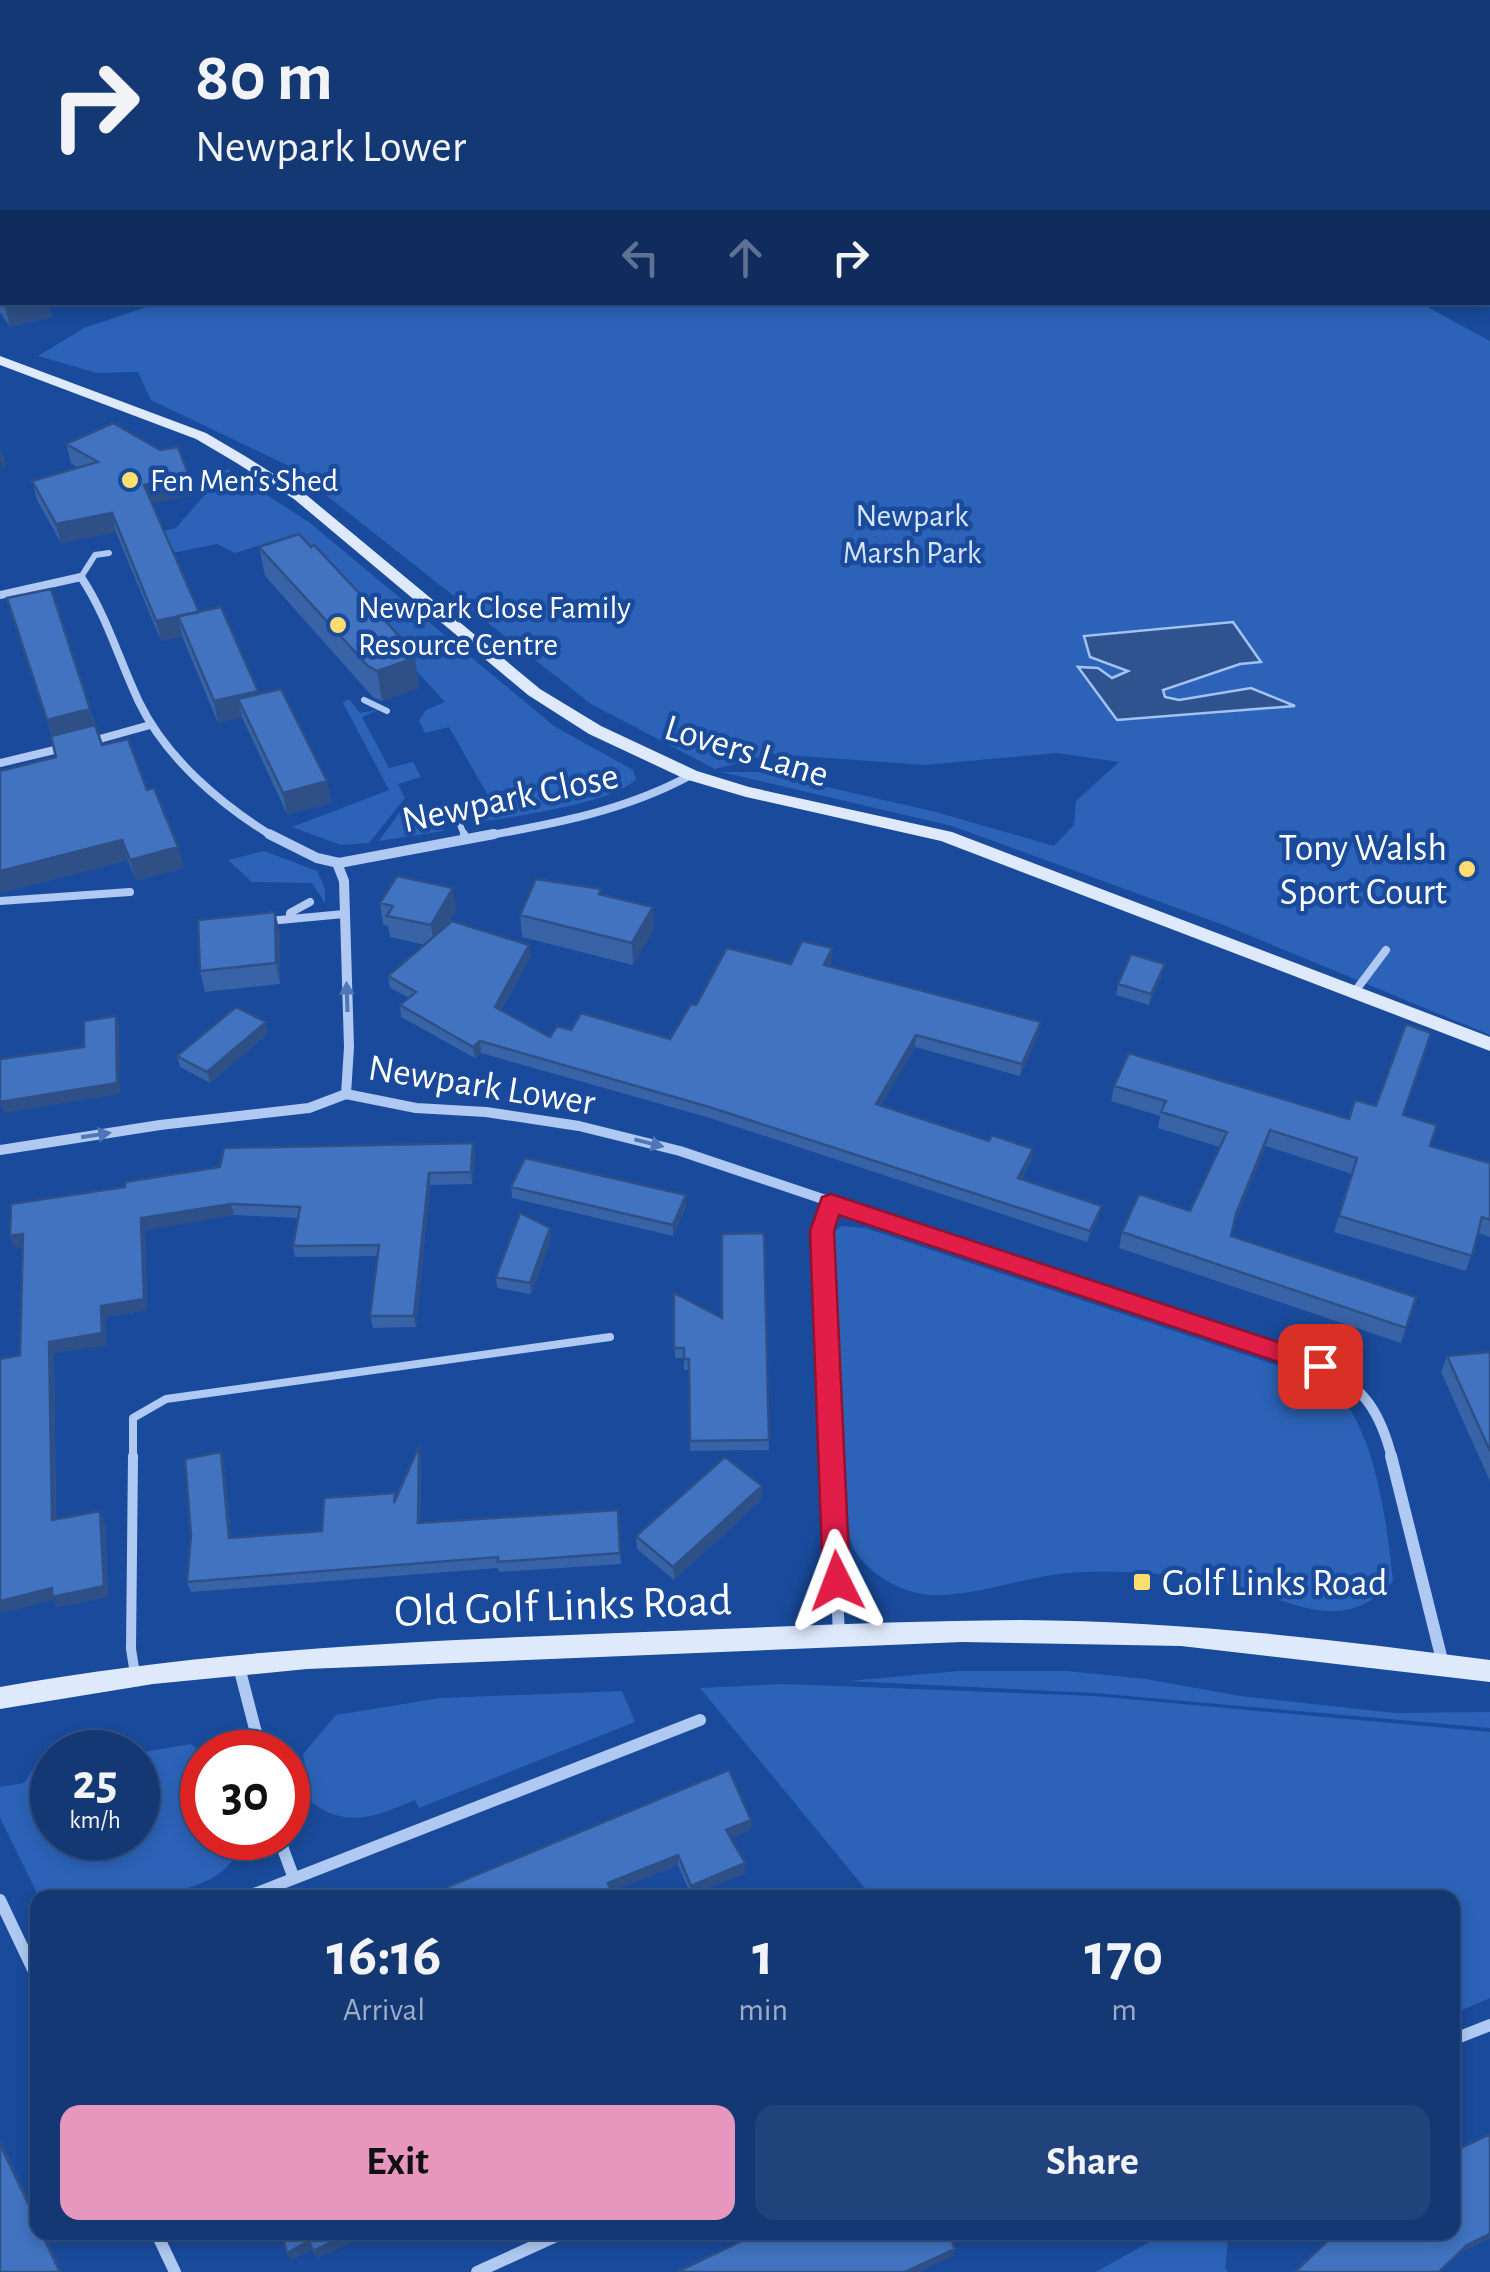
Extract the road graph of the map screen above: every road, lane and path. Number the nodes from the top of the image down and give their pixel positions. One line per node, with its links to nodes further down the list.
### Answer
1 (0, 360): 9 (street, Lovers Lane)
2 (109, 552): 3 (lane)
3 (81, 576): 4 (street); 7 (street)
4 (0, 595)
5 (364, 700): 6 (lane)
6 (387, 711)
7 (150, 725): 8 (street); 12 (street)
8 (0, 763)
9 (691, 774): 11 (street, Newpark Close); 20 (street, Lovers Lane)
10 (454, 810): 11 (lane)
11 (466, 838): 12 (street, Newpark Close)
12 (337, 863): 16 (street)
13 (130, 892): 14 (lane)
14 (0, 901)
15 (310, 902): 17 (lane)
16 (344, 914): 17 (lane); 22 (street, one-way to 16)
17 (290, 919): 18 (lane)
18 (251, 923)
19 (1386, 950): 20 (lane)
20 (1356, 990): 21 (street, Lovers Lane)
21 (1490, 1044)
22 (346, 1094): 23 (street, Newpark Lower, one-way to 22); 24 (street, Newpark Lower, one-way to 24)
23 (0, 1150)
24 (831, 1203): 26 (street); 28 (street, Newpark Lower)
25 (610, 1336): 30 (lane)
26 (839, 1636): 27 (street, Old Golf Links Road); 28 (street, Old Golf Links Road)
27 (238, 1662): 30 (street, Old Golf Links Road); 33 (street)
28 (1443, 1665): 29 (street, Old Golf Links Road)
29 (1490, 1671)
30 (135, 1674): 31 (street, Old Golf Links Road)
31 (0, 1698)
32 (700, 1720): 35 (street)
33 (255, 1730)
34 (288, 1860): 35 (street)
35 (293, 1876): 36 (street)
36 (262, 1890)
37 (0, 1900): 38 (street)
38 (30, 1963)
39 (1490, 2025): 40 (street)
40 (1460, 2037)
41 (160, 2240): 43 (street)
42 (547, 2240): 44 (street)
43 (174, 2272)
44 (477, 2272)

